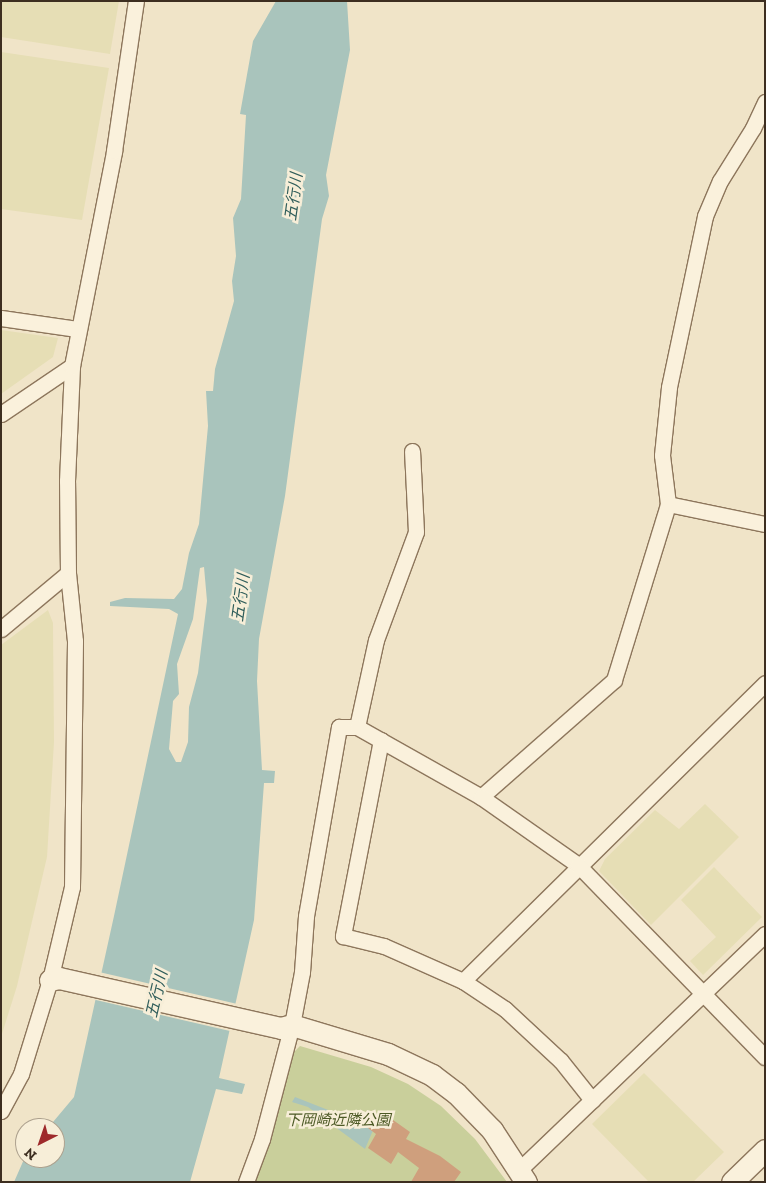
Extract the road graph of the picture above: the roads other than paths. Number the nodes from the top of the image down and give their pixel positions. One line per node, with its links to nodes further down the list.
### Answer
1 (136, 1): 4 (street)
2 (765, 102): 8 (street)
3 (1, 318): 4 (street)
4 (77, 329): 5 (street)
5 (72, 366): 6 (street); 10 (street)
6 (1, 414)
7 (412, 452): 13 (street)
8 (668, 504): 9 (street); 15 (street)
9 (765, 524)
10 (68, 573): 11 (street); 18 (street)
11 (1, 629)
12 (765, 683): 16 (street)
13 (357, 727): 14 (street); 21 (street)
14 (381, 740): 15 (street); 19 (street)
15 (481, 797): 16 (street)
16 (578, 865): 19 (street); 20 (street)
17 (765, 934): 20 (street)
18 (55, 979): 21 (street); 24 (street)
19 (462, 981): 23 (street)
20 (703, 994): 22 (street); 23 (street)
21 (286, 1026): 26 (street); 27 (street)
22 (765, 1057)
23 (592, 1100): 26 (street)
24 (2, 1108)
25 (765, 1150): 28 (street)
26 (522, 1176)
27 (246, 1182)
28 (732, 1182)

